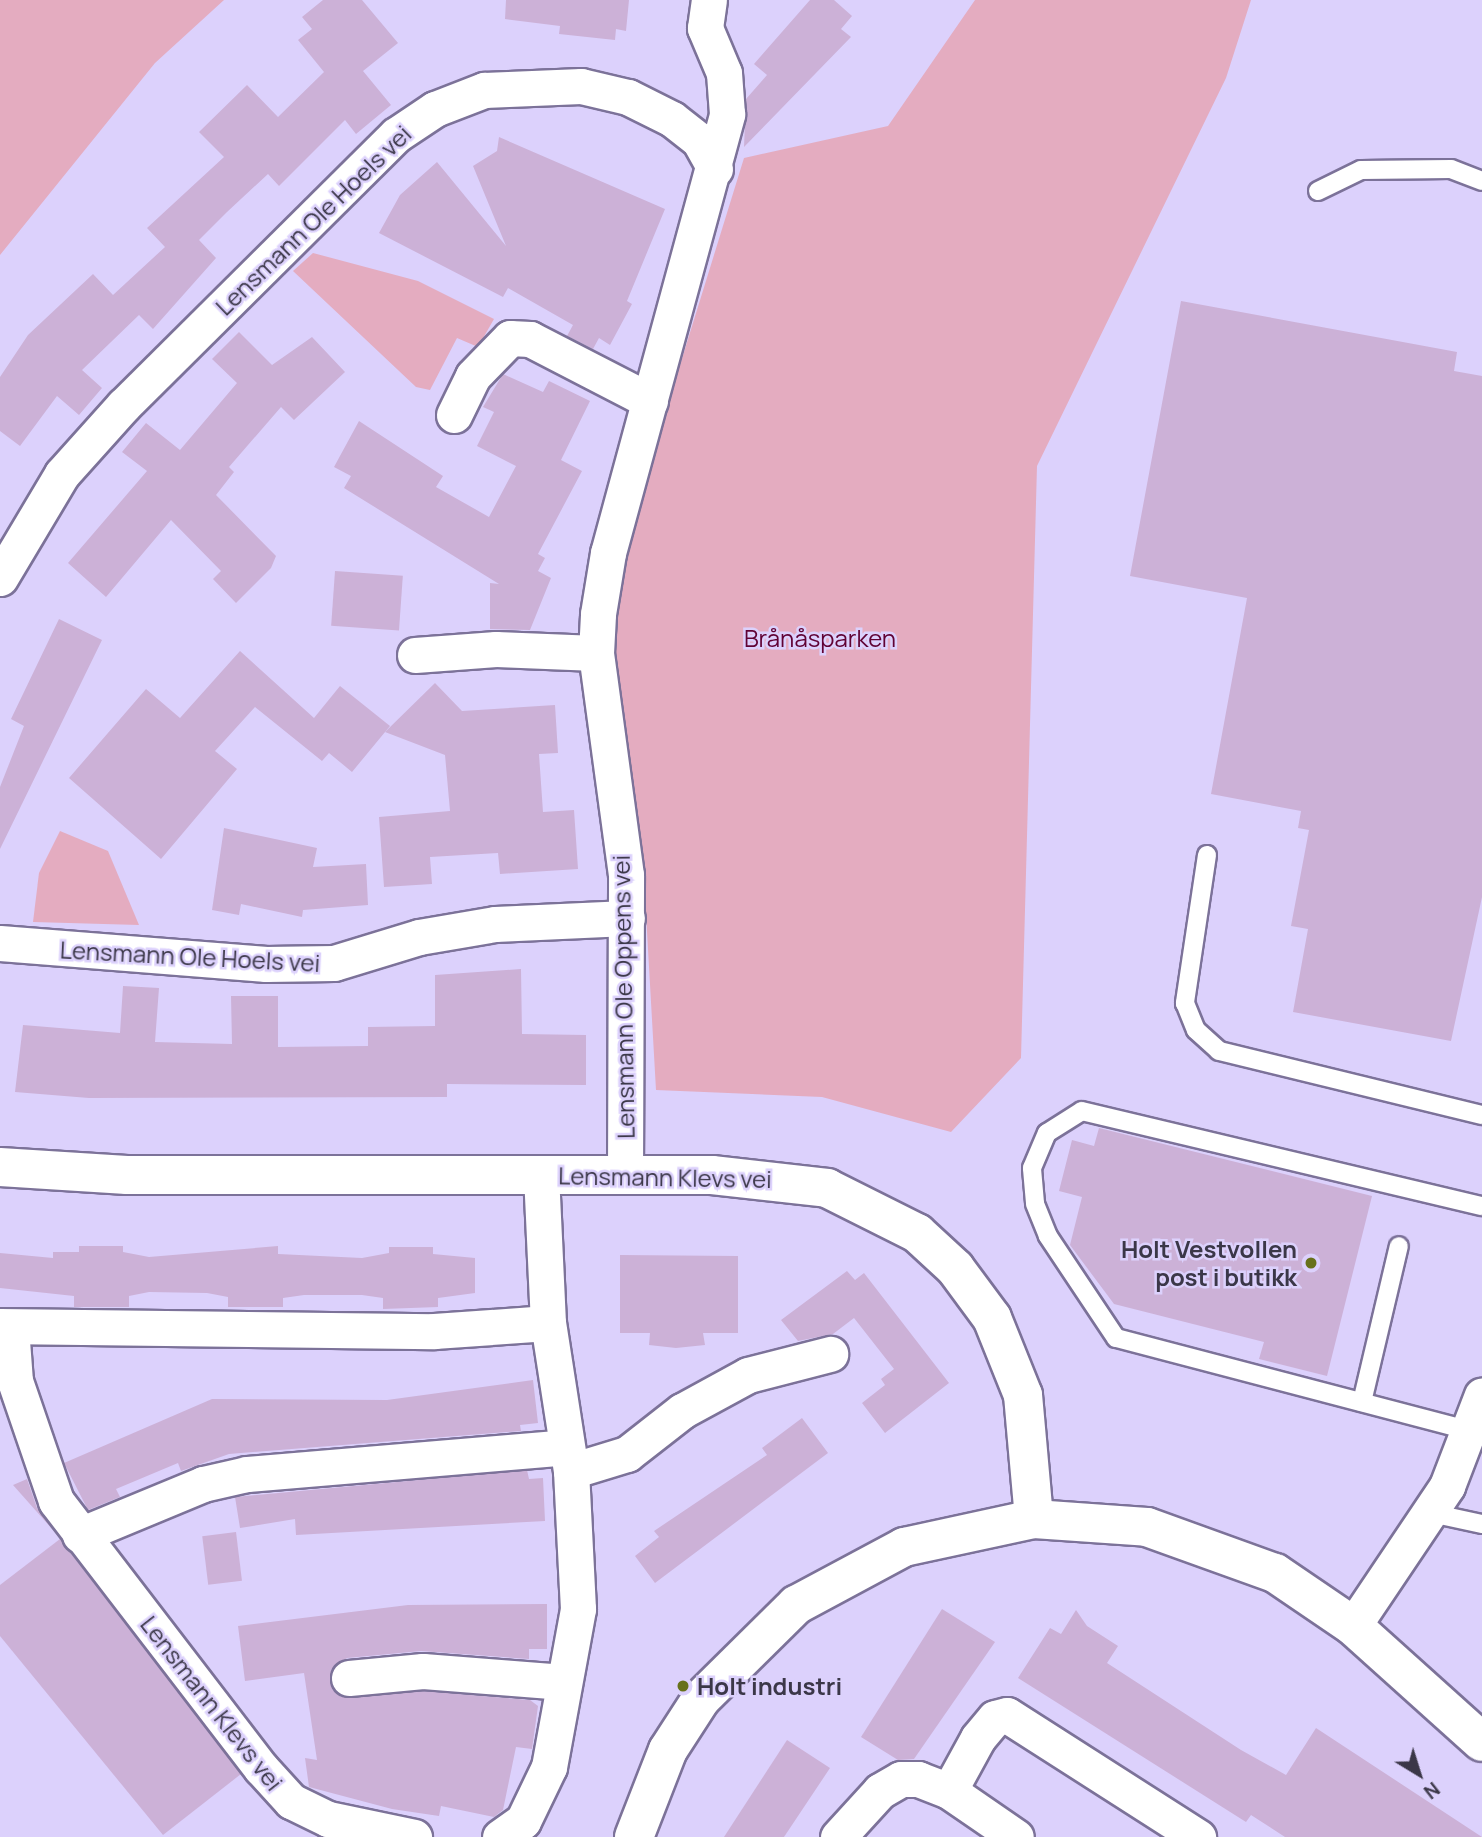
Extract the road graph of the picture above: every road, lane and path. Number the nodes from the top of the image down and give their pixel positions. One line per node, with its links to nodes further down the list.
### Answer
1 (709, 0): 2 (street, Lensmann Ole Oppens vei)
2 (715, 169): 5 (street, Lensmann Ole Oppens vei); 7 (street, Lensmann Ole Hoels vei)
3 (1482, 181): 4 (lane)
4 (1318, 191)
5 (650, 401): 6 (street); 8 (street, Lensmann Ole Oppens vei)
6 (454, 415)
7 (0, 578)
8 (596, 653): 9 (street); 11 (street, Lensmann Ole Oppens vei)
9 (415, 655)
10 (1207, 855): 13 (lane)
11 (627, 918): 12 (street, Lensmann Ole Hoels vei); 16 (street, Lensmann Ole Oppens vei)
12 (0, 943)
13 (1482, 1115)
14 (0, 1167): 15 (street, Lensmann Klevs vei)
15 (541, 1175): 16 (street, Lensmann Klevs vei); 19 (street, Lensmann Klevs vei)
16 (625, 1175): 27 (street, Lensmann Klevs vei)
17 (1482, 1206): 23 (lane)
18 (1399, 1247): 23 (lane)
19 (548, 1323): 20 (street, Lensmann Klevs vei); 25 (street, Lensmann Klevs vei)
20 (5, 1326): 29 (street, Lensmann Klevs vei)
21 (830, 1354): 25 (street)
22 (1482, 1395): 24 (street)
23 (1362, 1402): 24 (lane)
24 (1471, 1431): 26 (street)
25 (568, 1459): 29 (street); 32 (street, Lensmann Klevs vei)
26 (1431, 1513): 28 (lane); 30 (street)
27 (1034, 1518): 30 (street); 38 (street)
28 (1482, 1524)
29 (80, 1535): 35 (street, Lensmann Klevs vei)
30 (1353, 1626): 33 (street)
31 (349, 1678): 32 (street)
32 (564, 1682): 37 (street, Lensmann Klevs vei)
33 (1482, 1742)
34 (949, 1791): 39 (street); 40 (street); 41 (street)
35 (349, 1832): 36 (street, Lensmann Klevs vei)
36 (414, 1837)
37 (500, 1837)
38 (634, 1837)
39 (838, 1837)
40 (1016, 1837)
41 (1198, 1837)

